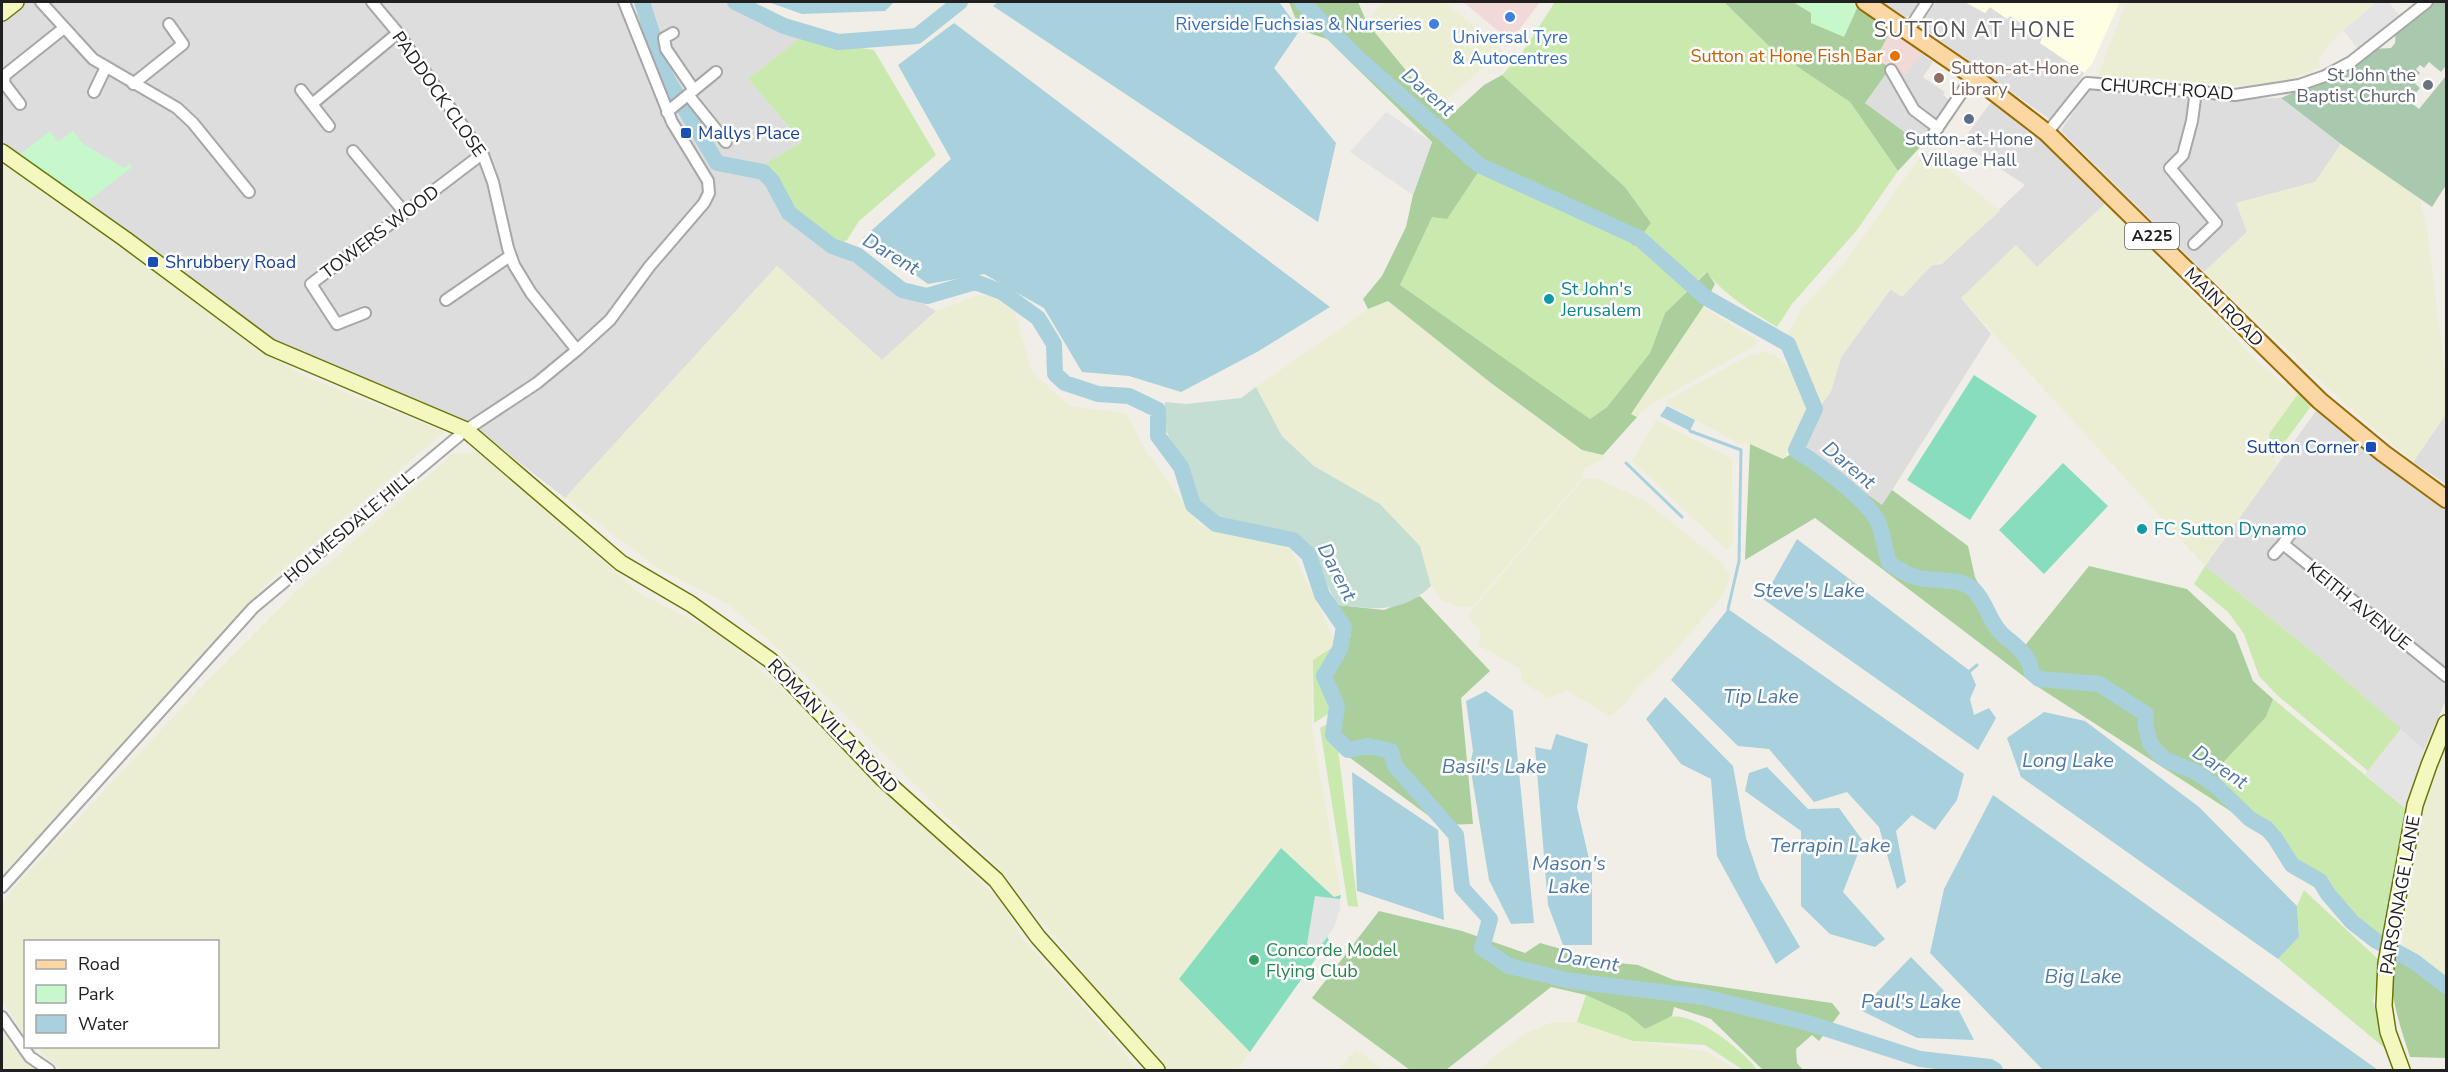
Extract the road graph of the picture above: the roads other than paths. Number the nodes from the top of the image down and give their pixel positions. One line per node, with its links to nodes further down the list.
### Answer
1 (16, 2): 8 (street)
2 (41, 2): 10 (street)
3 (372, 2): 12 (street, PADDOCK CLOSE)
4 (624, 2): 25 (street)
5 (1864, 2): 11 (main road, MAIN ROAD / A225)
6 (1927, 2): 11 (street)
7 (2427, 2): 20 (street, CHURCH ROAD)
8 (2, 13)
9 (169, 24): 18 (street)
10 (64, 28): 14 (street); 23 (street)
11 (1908, 31): 17 (main road, MAIN ROAD / A225)
12 (398, 33): 24 (street); 33 (street, PADDOCK CLOSE)
13 (673, 33): 22 (street)
14 (106, 67): 18 (street); 21 (street)
15 (1891, 70): 27 (street)
16 (716, 72): 22 (street)
17 (1973, 76): 27 (street); 28 (main road, MAIN ROAD / A225)
18 (133, 84): 34 (street)
19 (301, 90): 24 (street)
20 (2196, 91): 28 (street, CHURCH ROAD); 36 (street)
21 (94, 92)
22 (689, 95): 25 (street); 30 (street)
23 (20, 104)
24 (312, 104): 26 (street)
25 (670, 110): 40 (street, HOLMESDALE HILL)
26 (329, 126)
27 (1938, 128): 29 (street)
28 (2047, 133): 42 (main road, MAIN ROAD / A225)
29 (1930, 139)
30 (726, 142)
31 (353, 151): 35 (street)
32 (2, 152): 41 (street)
33 (482, 154): 35 (street, TOWERS WOOD); 37 (street, PADDOCK CLOSE)
34 (249, 192)
35 (405, 213): 39 (street, TOWERS WOOD)
36 (2194, 244)
37 (510, 256): 38 (street); 40 (street, PADDOCK CLOSE)
38 (446, 300)
39 (365, 313)
40 (577, 350): 41 (street, HOLMESDALE HILL)
41 (466, 430): 48 (street, HOLMESDALE HILL); 51 (street, ROMAN VILLA ROAD)
42 (2446, 499)
43 (2291, 533): 44 (street)
44 (2283, 544): 45 (street); 46 (street, KEITH AVENUE)
45 (2274, 554)
46 (2446, 676)
47 (2446, 723): 52 (street, PARSONAGE LANE)
48 (2, 887)
49 (2, 1017): 50 (street)
50 (49, 1071)
51 (1157, 1071)
52 (2402, 1071)

